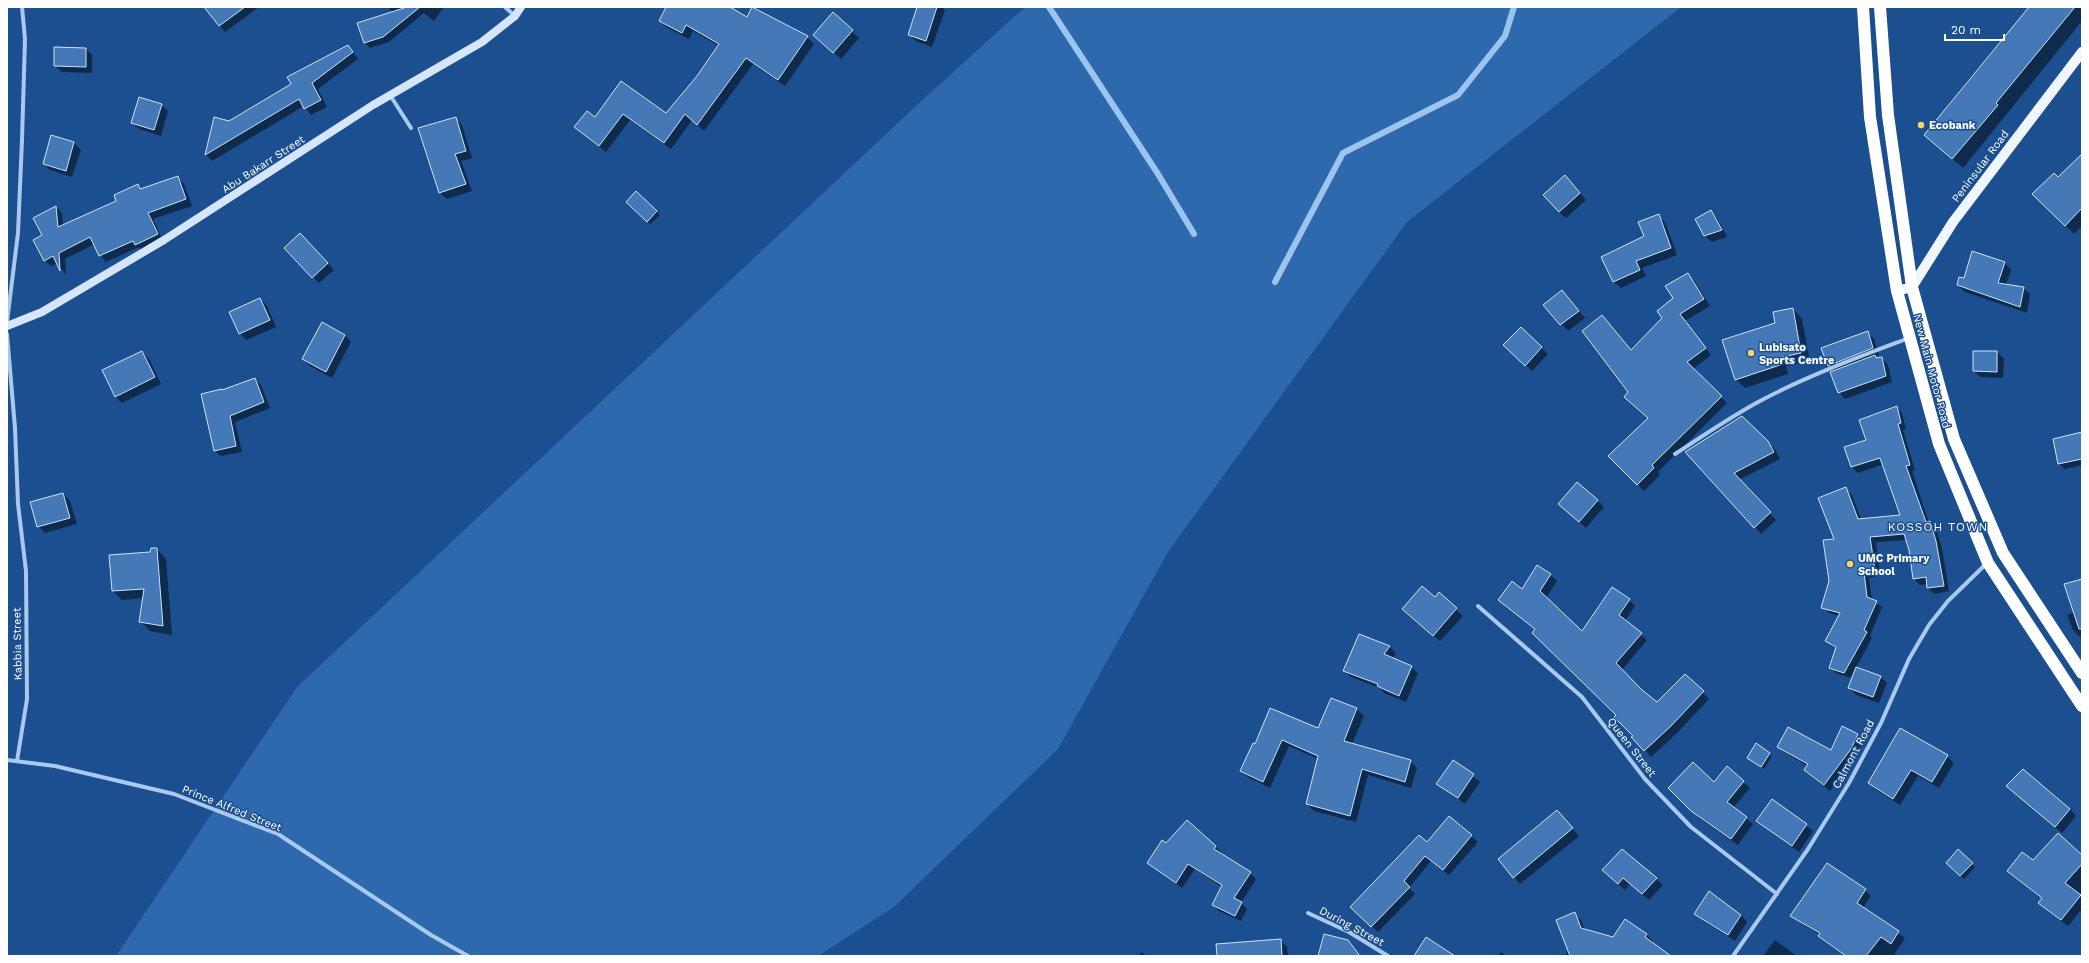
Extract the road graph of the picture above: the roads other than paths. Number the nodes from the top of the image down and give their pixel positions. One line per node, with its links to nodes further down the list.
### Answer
1 (22, 7): 12 (street)
2 (505, 7): 6 (street)
3 (521, 7): 6 (street, Abu Bakarr Street)
4 (1863, 7): 11 (highway, New Main Motor Road)
5 (1880, 7): 10 (highway, New Main Motor Road)
6 (515, 16): 8 (street, Abu Bakarr Street)
7 (2082, 52): 10 (main road, Peninsular Road)
8 (390, 95): 9 (street); 13 (street, Abu Bakarr Street)
9 (411, 128)
10 (1912, 286): 11 (main road); 19 (highway, New Main Motor Road)
11 (1897, 291): 15 (highway, New Main Motor Road)
12 (7, 322)
13 (7, 326)
14 (7, 334): 22 (street, Kabbia Street)
15 (1910, 338): 16 (street); 17 (highway, New Main Motor Road)
16 (1675, 454)
17 (1988, 563): 20 (highway, New Main Motor Road); 23 (street, Calmont Road)
18 (1478, 606): 23 (street, Queen Street)
19 (2082, 673)
20 (2082, 706)
21 (7, 760): 22 (street, Prince Alfred Street)
22 (17, 761): 25 (street, Prince Alfred Street)
23 (1777, 894): 27 (street, Calmont Road)
24 (1308, 913): 26 (street, During Street)
25 (468, 956)
26 (1388, 956)
27 (1733, 956)

